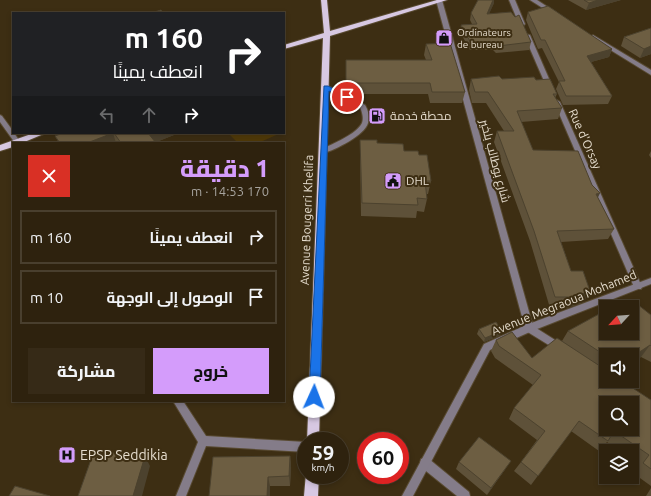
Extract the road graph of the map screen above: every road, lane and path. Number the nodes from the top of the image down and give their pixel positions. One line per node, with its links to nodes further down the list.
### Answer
1 (324, 0): 7 (main road, Avenue Bougerri Khelifa)
2 (441, 0): 7 (main road); 20 (street, شارع بوطالب بلخير)
3 (512, 0): 19 (street, Rue d'Orsay)
4 (533, 0): 5 (street)
5 (559, 16)
6 (585, 32): 9 (street)
7 (327, 33): 8 (main road); 10 (main road, Avenue Bougerri Khelifa)
8 (285, 47)
9 (651, 73)
10 (326, 87): 17 (main road, Avenue Bougerri Khelifa); 17 (street)
11 (0, 117): 13 (street)
12 (39, 134): 14 (main road)
13 (15, 142)
14 (19, 142)
15 (12, 144): 16 (main road)
16 (0, 148)
17 (324, 151): 23 (main road, Avenue Bougerri Khelifa)
18 (651, 281): 19 (street, Avenue Megraoua Mohamed)
19 (638, 287): 20 (street, Avenue Megraoua Mohamed)
20 (529, 328): 21 (street); 26 (street, Avenue Megraoua Mohamed)
21 (568, 353)
22 (179, 402): 24 (street)
23 (312, 432)
24 (203, 441): 25 (street); 28 (street)
25 (297, 446)
26 (425, 463): 30 (street, Avenue Megraoua Mohamed); 31 (street)
27 (312, 484): 29 (main road)
28 (181, 496)
29 (311, 496)
30 (407, 496)
31 (465, 496)

